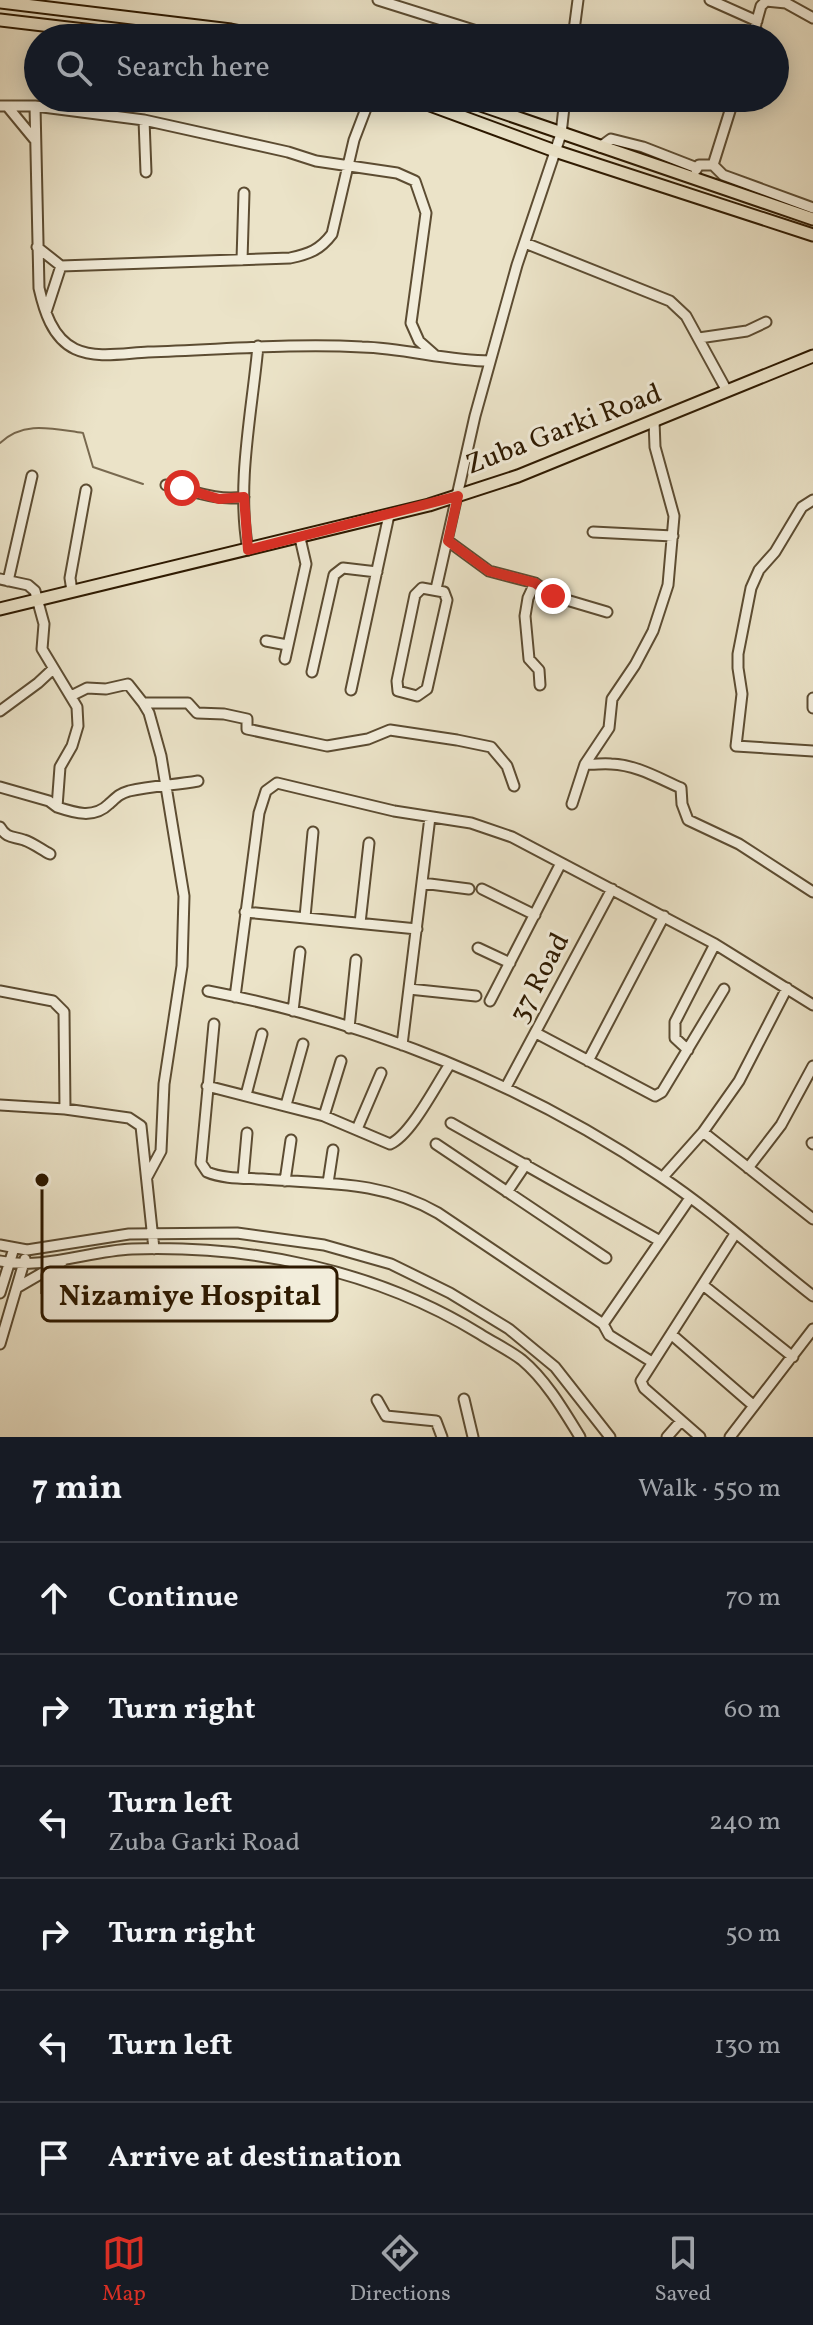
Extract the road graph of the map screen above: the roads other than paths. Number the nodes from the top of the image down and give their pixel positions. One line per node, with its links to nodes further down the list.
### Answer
1 (378, 0): 6 (street)
2 (417, 0): 6 (street)
3 (578, 0): 13 (street)
4 (710, 0): 9 (street)
5 (0, 2): 11 (main road)
6 (414, 11): 12 (street)
7 (813, 18): 9 (street)
8 (0, 20): 10 (main road)
9 (757, 21): 14 (street)
10 (34, 24)
11 (182, 24)
12 (455, 24)
13 (575, 24)
14 (756, 24)
15 (3, 106): 16 (street); 26 (street)
16 (24, 106)
17 (35, 112): 26 (street)
18 (82, 112): 24 (street)
19 (365, 112): 28 (street)
20 (449, 112): 27 (main road)
21 (499, 112): 25 (main road)
22 (563, 112): 25 (street)
23 (730, 112): 29 (street)
24 (144, 120): 28 (street); 30 (street)
25 (561, 134): 27 (street); 31 (main road)
26 (35, 140): 37 (street)
27 (555, 151): 35 (main road); 36 (street)
28 (349, 164): 38 (street); 44 (street)
29 (713, 165): 31 (street); 33 (street)
30 (146, 172)
31 (694, 172): 34 (main road)
32 (244, 193): 38 (street)
33 (813, 208)
34 (813, 219)
35 (813, 235)
36 (525, 243): 42 (street); 46 (street)
37 (37, 247): 39 (street); 40 (street)
38 (242, 260): 39 (street)
39 (61, 266): 40 (street)
40 (45, 313): 43 (street)
41 (766, 322): 42 (street)
42 (699, 338): 47 (street)
43 (258, 346): 44 (street); 53 (street)
44 (436, 356): 46 (street)
45 (813, 356): 47 (main road, Zuba Garki Road)
46 (490, 361): 52 (street)
47 (727, 391): 48 (main road, Zuba Garki Road)
48 (654, 421): 52 (main road, Zuba Garki Road); 57 (street)
49 (32, 476): 62 (street)
50 (166, 485): 53 (street)
51 (86, 490): 65 (street)
52 (458, 496): 55 (main road, Zuba Garki Road); 59 (street)
53 (244, 497): 60 (street)
54 (813, 500): 81 (street)
55 (389, 515): 58 (main road, Zuba Garki Road); 61 (street)
56 (593, 532): 57 (street)
57 (673, 536): 82 (street)
58 (300, 538): 60 (main road, Zuba Garki Road); 70 (street)
59 (448, 541): 63 (street); 64 (street)
60 (248, 550): 65 (main road, Zuba Garki Road)
61 (377, 572): 73 (street); 75 (street)
62 (4, 580): 66 (street)
63 (535, 583): 68 (street); 74 (street)
64 (436, 589): 64 (street)
65 (72, 591): 66 (main road, Zuba Garki Road)
66 (39, 600): 67 (main road, Zuba Garki Road); 72 (street)
67 (0, 609)
68 (607, 612)
69 (266, 641): 70 (street)
70 (287, 645): 71 (street)
71 (285, 659)
72 (53, 669): 76 (street); 80 (street)
73 (312, 672)
74 (540, 685)
75 (351, 690)
76 (71, 696): 78 (street); 88 (street)
77 (813, 698): 79 (street)
78 (143, 703): 84 (street); 85 (street)
79 (813, 708)
80 (0, 711)
81 (813, 751)
82 (585, 764): 87 (street); 99 (street)
83 (198, 781): 85 (street)
84 (514, 786)
85 (166, 787): 88 (street); 149 (street)
86 (1, 790): 88 (street)
87 (572, 804)
88 (57, 807)
89 (430, 817): 94 (street); 95 (street); 100 (street)
90 (0, 827): 93 (street)
91 (313, 832): 103 (street)
92 (369, 843): 104 (street)
93 (50, 854)
94 (561, 863): 98 (street); 101 (street)
95 (422, 883): 96 (street); 105 (street)
96 (469, 889)
97 (482, 889): 101 (street)
98 (612, 889): 102 (street); 123 (street, 37 Road)
99 (813, 892)
100 (245, 912): 103 (street); 117 (street)
101 (535, 915): 110 (street)
102 (664, 916): 106 (street); 129 (street)
103 (305, 917): 104 (street)
104 (360, 923): 105 (street)
105 (417, 929): 112 (street)
106 (715, 944): 111 (street); 127 (street)
107 (478, 948): 110 (street)
108 (300, 952): 120 (street)
109 (356, 960): 122 (street)
110 (510, 963): 118 (street)
111 (787, 988): 119 (street); 142 (street)
112 (409, 989): 116 (street); 126 (street)
113 (724, 989): 127 (street)
114 (0, 991): 138 (street)
115 (208, 991): 117 (street)
116 (476, 996)
117 (235, 997): 120 (street)
118 (490, 1001)
119 (813, 1005)
120 (293, 1011): 122 (street)
121 (214, 1024): 133 (street)
122 (349, 1028): 126 (street)
123 (536, 1033): 129 (street); 134 (street, 37 Road)
124 (262, 1034): 135 (street)
125 (303, 1044): 137 (street)
126 (402, 1045): 130 (street)
127 (688, 1050): 129 (street)
128 (341, 1061): 139 (street)
129 (588, 1061)
130 (450, 1064): 134 (street); 141 (street)
131 (381, 1073): 141 (street)
132 (811, 1073): 148 (street)
133 (207, 1086): 135 (street); 151 (street)
134 (506, 1087): 150 (street)
135 (246, 1095): 137 (street)
136 (0, 1105): 138 (street)
137 (286, 1105): 139 (street)
138 (65, 1109): 149 (street)
139 (324, 1116): 141 (street)
140 (451, 1123): 147 (street)
141 (357, 1129)
142 (703, 1132): 148 (street); 150 (street)
143 (247, 1133): 151 (street)
144 (291, 1140): 152 (street)
145 (436, 1144): 154 (street)
146 (333, 1150): 153 (street)
147 (526, 1164): 154 (street); 159 (street)
148 (748, 1168): 156 (street)
149 (147, 1177): 157 (street)
150 (663, 1177): 155 (street)
151 (243, 1178): 152 (street)
152 (285, 1181): 153 (street)
153 (328, 1183): 172 (street)
154 (507, 1192): 165 (street)
155 (690, 1198): 158 (street); 159 (street)
156 (813, 1219)
157 (152, 1232): 162 (street); 163 (street); 185 (street)
158 (735, 1234): 168 (street); 171 (street)
159 (660, 1241): 172 (street)
160 (0, 1245): 161 (street)
161 (14, 1248): 163 (street); 166 (street)
162 (154, 1249): 164 (street); 184 (street)
163 (27, 1250): 167 (street)
164 (69, 1258): 167 (street); 169 (street)
165 (606, 1258)
166 (5, 1262): 167 (street); 170 (street)
167 (23, 1264): 169 (street)
168 (703, 1285): 174 (street); 176 (street)
169 (18, 1287): 175 (street)
170 (0, 1293)
171 (813, 1296)
172 (603, 1324): 177 (street)
173 (813, 1329): 176 (street)
174 (671, 1334): 177 (street); 180 (street)
175 (0, 1344)
176 (793, 1357): 180 (street)
177 (652, 1362): 181 (street)
178 (464, 1399): 183 (street)
179 (377, 1400): 182 (street)
180 (754, 1406): 188 (street)
181 (681, 1421): 186 (street); 187 (street)
182 (442, 1437)
183 (473, 1437)
184 (580, 1437)
185 (610, 1437)
186 (667, 1437)
187 (700, 1437)
188 (730, 1437)

